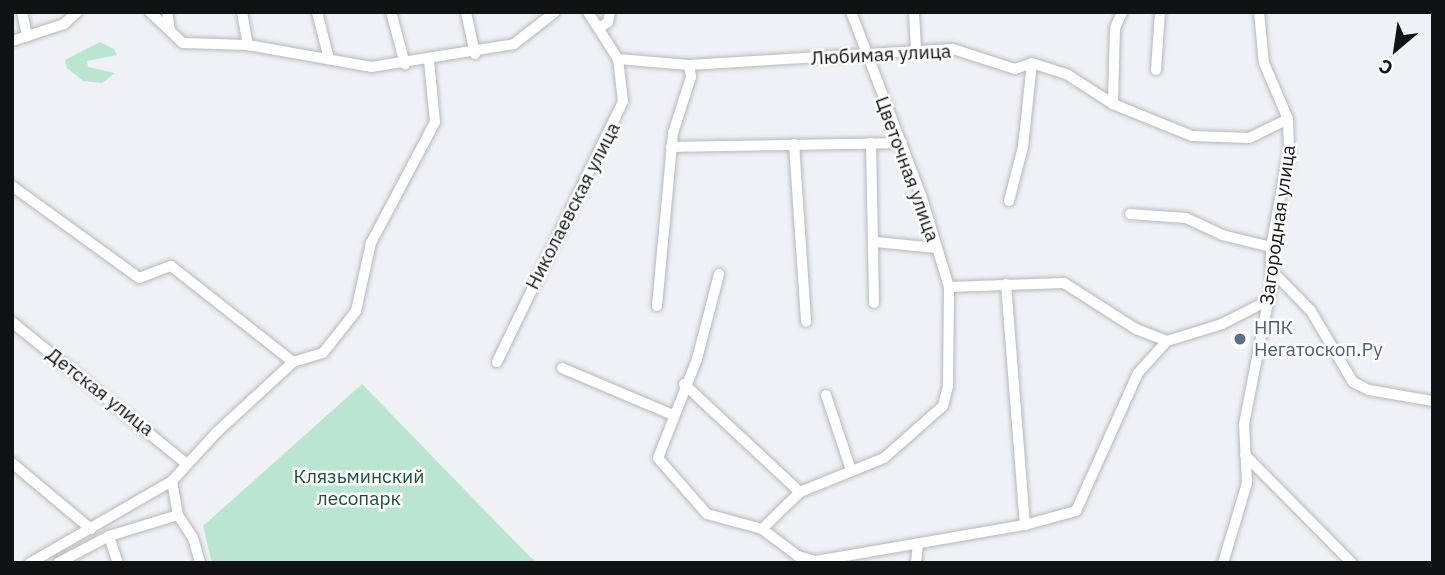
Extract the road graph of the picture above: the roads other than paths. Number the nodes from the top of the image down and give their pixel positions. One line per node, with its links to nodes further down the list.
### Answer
1 (22, 12): 20 (street)
2 (77, 12): 20 (street)
3 (150, 12): 19 (street)
4 (166, 12): 19 (street)
5 (242, 12): 22 (street)
6 (317, 12): 26 (street)
7 (391, 12): 30 (street)
8 (466, 12): 24 (street)
9 (555, 12): 17 (street)
10 (588, 12): 18 (street, Николаевская улица)
11 (610, 12): 18 (street)
12 (851, 12): 25 (street, Цветочная улица)
13 (914, 12): 23 (street)
14 (1122, 12): 33 (street)
15 (1160, 12): 32 (street)
16 (1259, 12): 34 (street, Загородная улица)
17 (543, 16): 24 (street)
18 (599, 28): 27 (street, Николаевская улица)
19 (170, 30): 22 (street)
20 (27, 36): 21 (street)
21 (12, 41)
22 (248, 45): 26 (street)
23 (916, 51): 25 (street, Любимая улица); 29 (street, Любимая улица)
24 (475, 54): 28 (street)
25 (866, 57): 31 (street, Любимая улица); 36 (street, Цветочная улица)
26 (329, 59): 30 (street)
27 (618, 59): 31 (street, Любимая улица); 56 (street, Николаевская улица)
28 (429, 61): 30 (street); 55 (street)
29 (1032, 63): 33 (street, Любимая улица); 40 (street)
30 (405, 64)
31 (689, 65): 38 (street)
32 (1156, 70)
33 (1113, 104): 34 (street, Любимая улица)
34 (1288, 119): 43 (street, Загородная улица)
35 (871, 143): 36 (street); 37 (street); 42 (street)
36 (902, 143): 44 (street, Цветочная улица)
37 (794, 144): 38 (street); 53 (street)
38 (671, 147): 51 (street)
39 (12, 187): 55 (street)
40 (1009, 201)
41 (1130, 214): 43 (street)
42 (876, 242): 44 (street); 50 (street)
43 (1271, 247): 45 (street, Загородная улица)
44 (936, 248): 48 (street, Цветочная улица)
45 (1271, 270): 49 (street, Загородная улица); 60 (street)
46 (719, 274): 58 (street)
47 (1006, 284): 48 (street); 54 (street); 69 (street)
48 (950, 287): 65 (street)
49 (1269, 300): 54 (street); 62 (street, Загородная улица)
50 (874, 303)
51 (657, 306)
52 (12, 322): 64 (street, Детская улица)
53 (806, 322)
54 (1167, 341): 69 (street)
55 (293, 362): 64 (street)
56 (498, 362)
57 (562, 368): 61 (street)
58 (684, 384): 61 (street); 67 (street)
59 (826, 395): 65 (street)
60 (1433, 401)
61 (673, 415): 71 (street)
62 (1245, 455): 81 (street, Загородная улица); 82 (street)
63 (12, 463): 70 (street)
64 (187, 464): 66 (street)
65 (851, 470): 67 (street)
66 (172, 481): 68 (street); 70 (street)
67 (800, 492): 71 (street)
68 (178, 515): 72 (street); 79 (street)
69 (1024, 525): 73 (street)
70 (91, 529): 76 (street)
71 (762, 529): 75 (street)
72 (109, 536): 77 (street); 78 (street)
73 (918, 545): 74 (street); 80 (street)
74 (860, 558): 75 (street)
75 (816, 562)
76 (30, 563)
77 (58, 563)
78 (118, 563)
79 (200, 563)
80 (916, 563)
81 (1223, 563)
82 (1352, 563)

